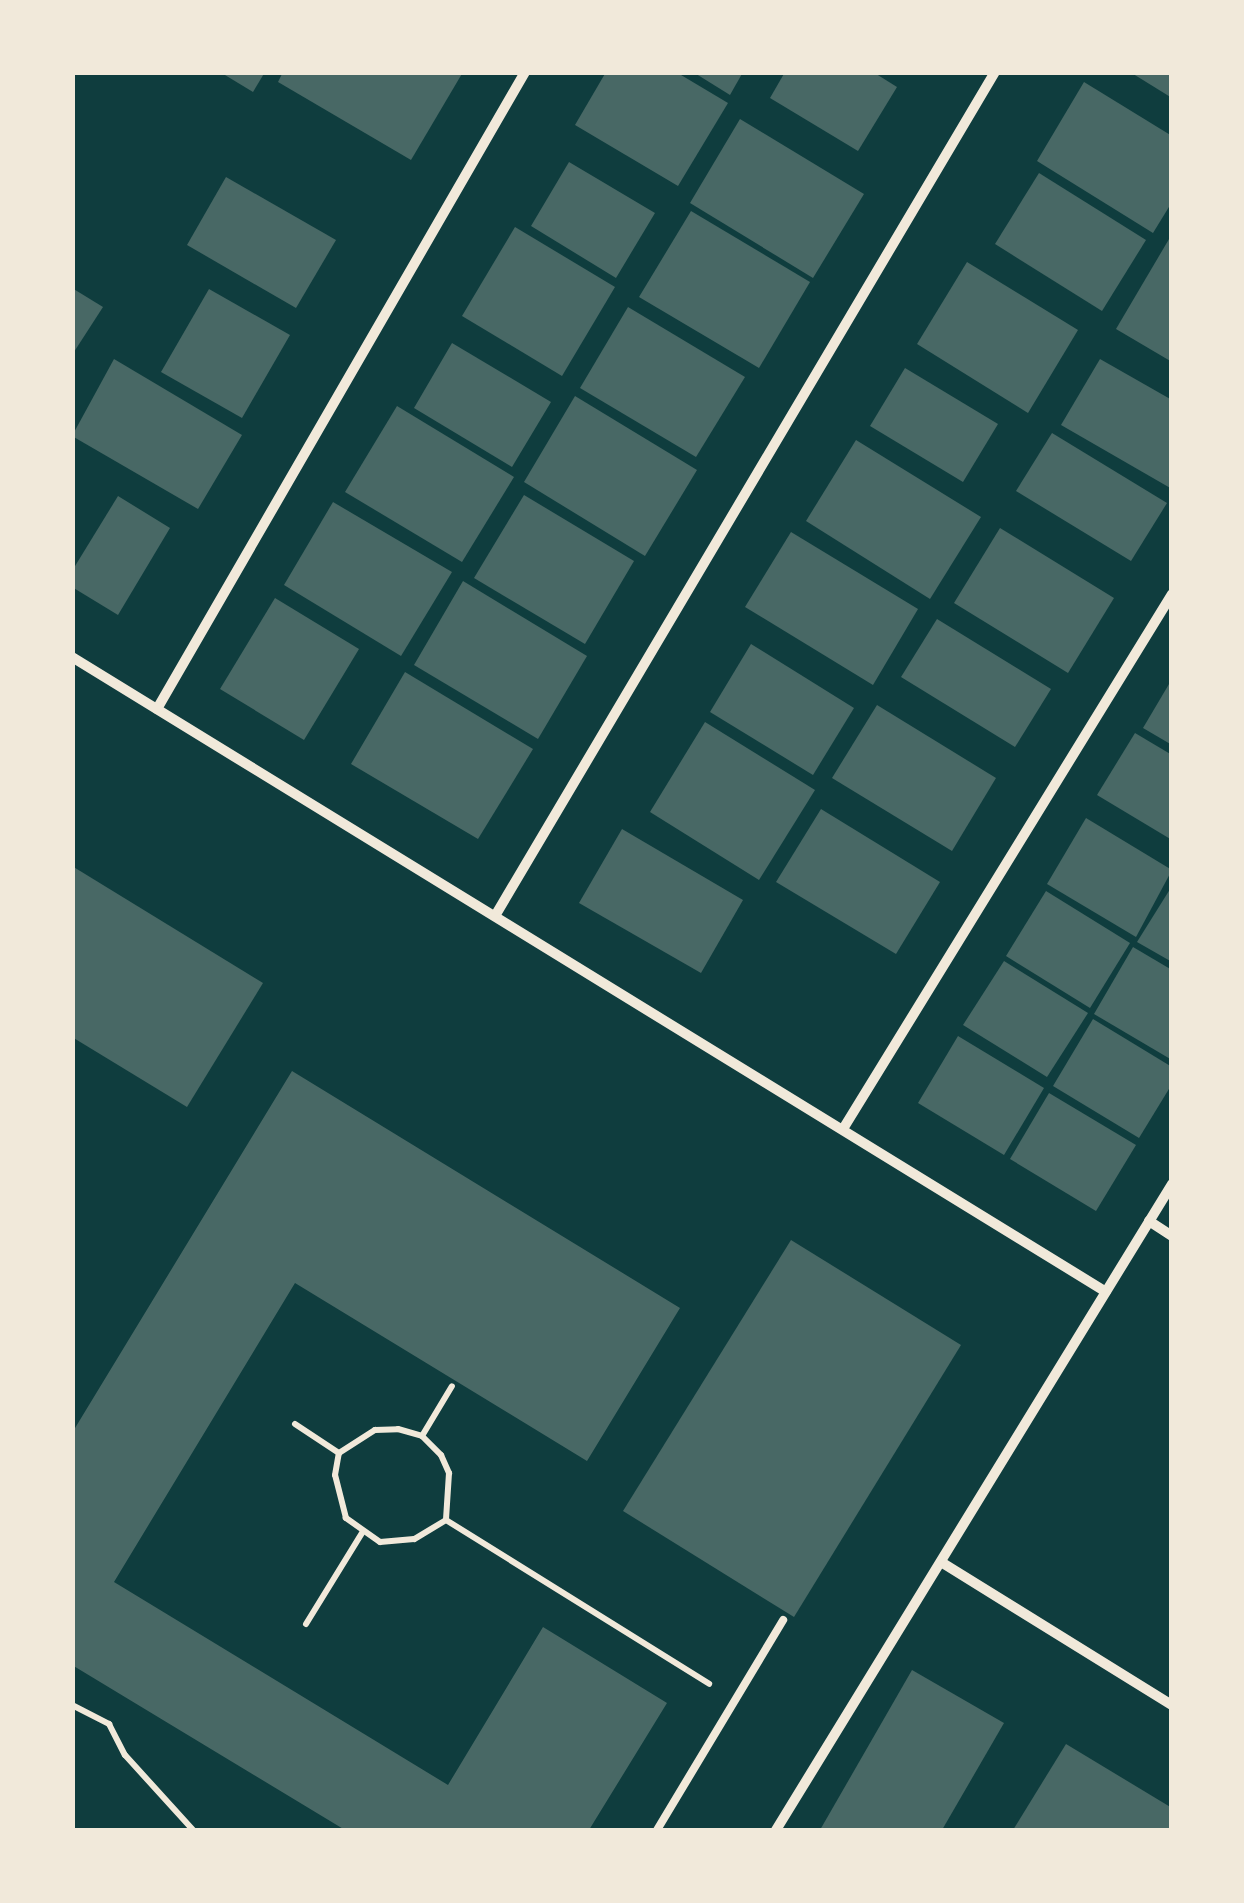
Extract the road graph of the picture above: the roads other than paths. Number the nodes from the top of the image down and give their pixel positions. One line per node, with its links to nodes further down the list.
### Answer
1 (525, 72): 5 (street)
2 (994, 72): 6 (street)
3 (1172, 594): 7 (street)
4 (72, 657): 5 (street)
5 (157, 709): 6 (street)
6 (494, 916): 7 (street)
7 (843, 1130): 11 (street)
8 (1172, 1184): 9 (street)
9 (1149, 1221): 10 (street); 11 (street)
10 (1172, 1236)
11 (1106, 1292): 12 (street)
12 (941, 1562): 14 (street); 16 (street)
13 (784, 1620): 15 (lane)
14 (1172, 1704)
15 (656, 1830)
16 (776, 1830)

